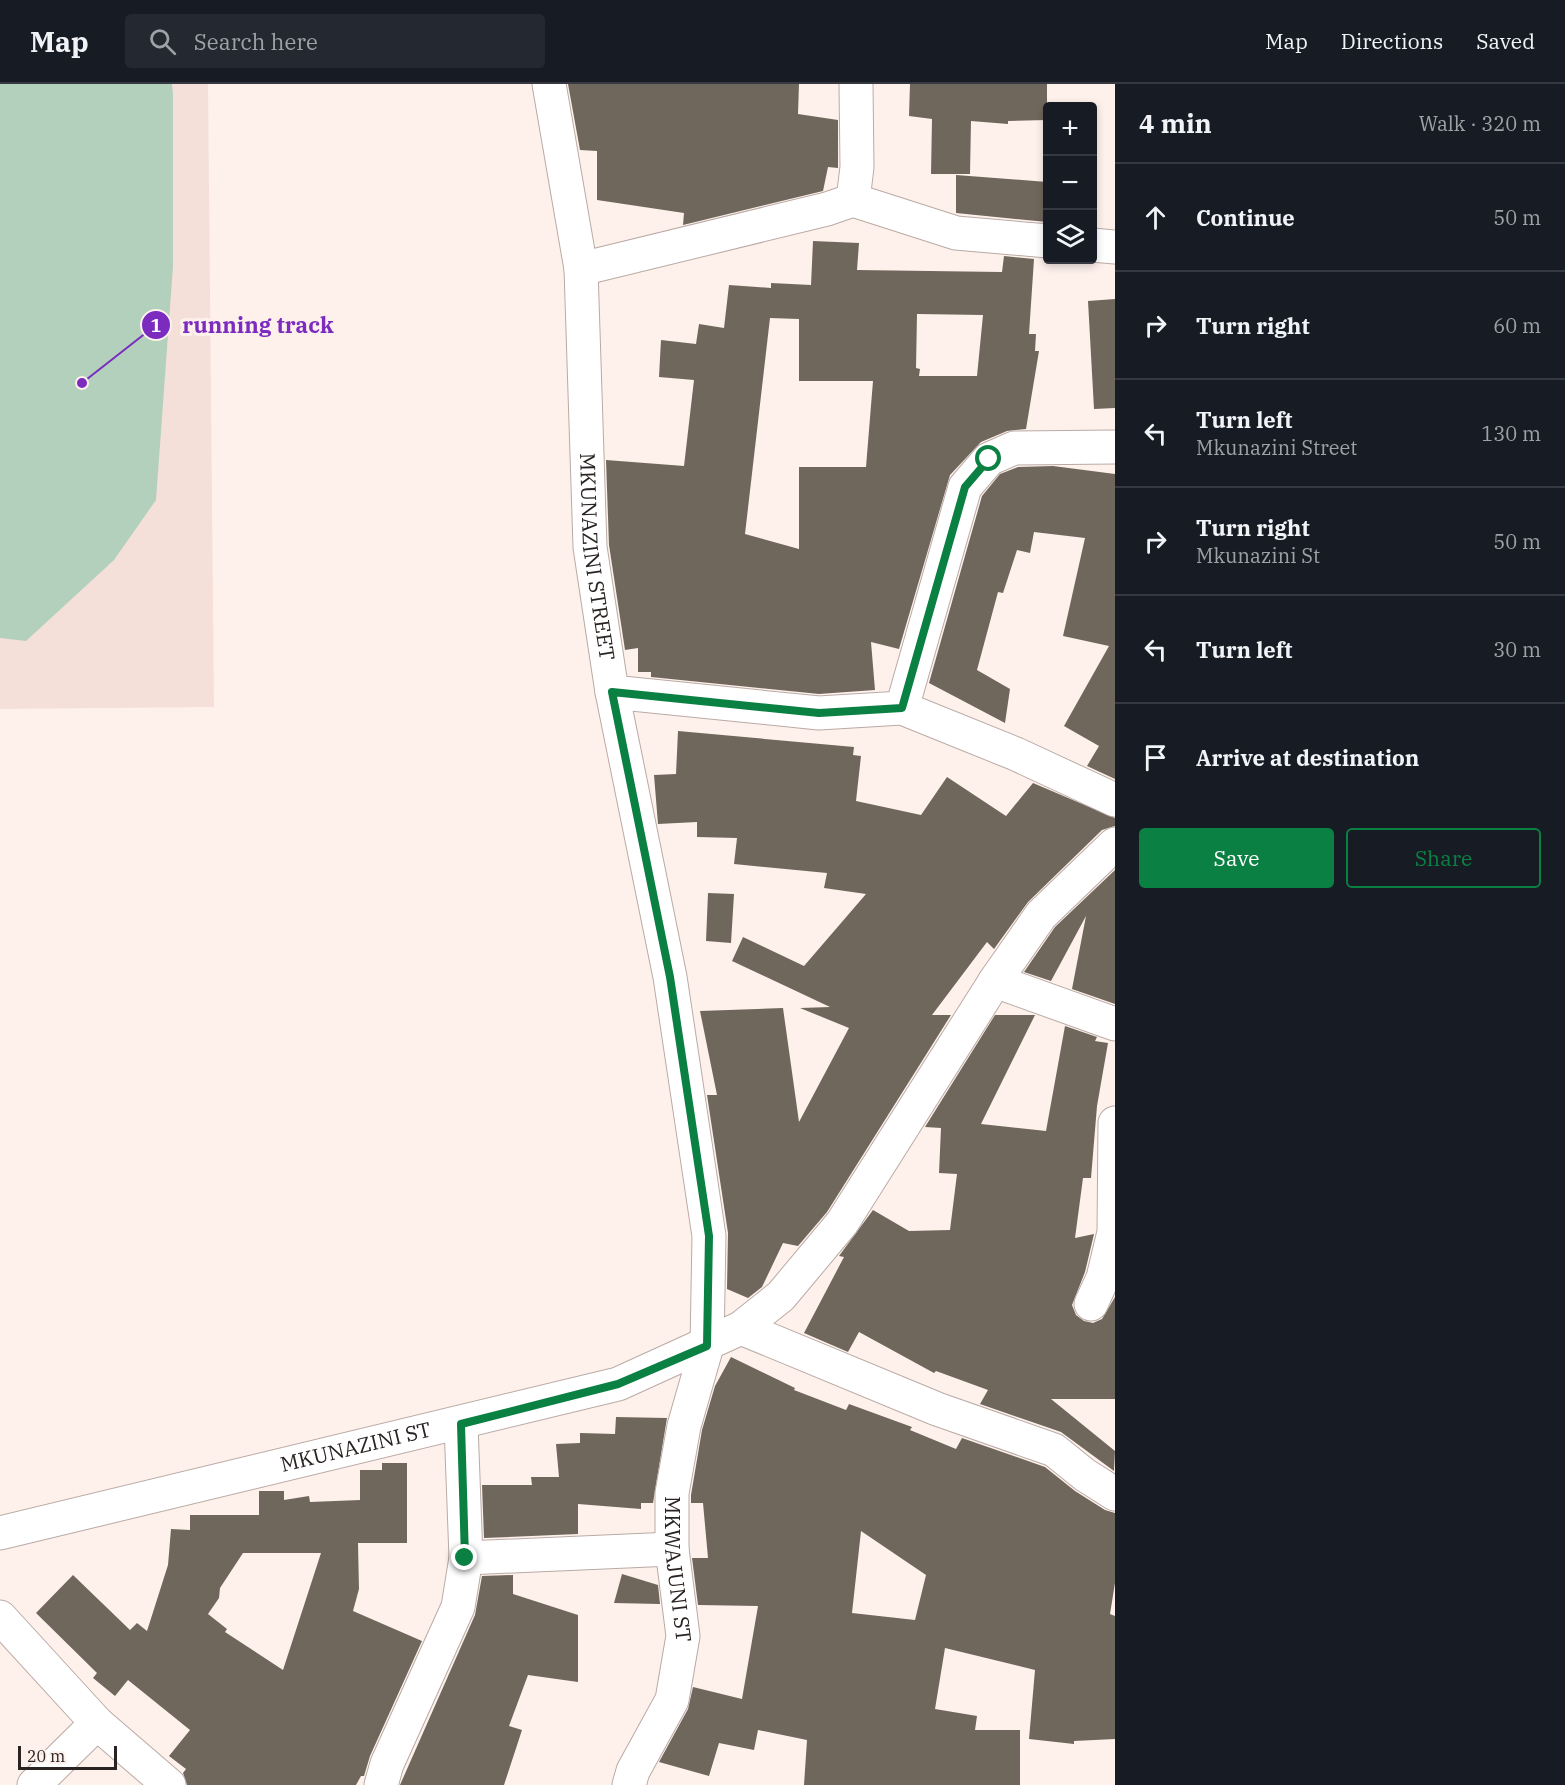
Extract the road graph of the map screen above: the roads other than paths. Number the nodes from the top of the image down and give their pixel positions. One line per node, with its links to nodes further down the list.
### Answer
1 (549, 84): 7 (street, MKUNAZINI STREET)
2 (856, 84): 3 (street)
3 (853, 200): 4 (street); 7 (street)
4 (1043, 241)
5 (1097, 245): 6 (street)
6 (1115, 247)
7 (580, 269): 9 (street, MKUNAZINI STREET)
8 (1115, 447): 10 (street)
9 (612, 692): 10 (street); 18 (street, MKUNAZINI STREET)
10 (902, 708): 11 (street)
11 (1115, 800)
12 (1115, 844): 13 (street, MKUNAZINI ST)
13 (995, 981): 14 (street); 17 (street, MKUNAZINI ST)
14 (1115, 1024)
15 (1115, 1123): 16 (street)
16 (1090, 1304)
17 (741, 1328): 18 (street, MKUNAZINI ST); 20 (street)
18 (707, 1346): 19 (street, MKUNAZINI ST); 22 (street, MKWAJUNI ST)
19 (461, 1424): 21 (street, MKUNAZINI ST); 23 (street)
20 (1115, 1494)
21 (0, 1533)
22 (672, 1549): 23 (street); 29 (street, MKWAJUNI ST)
23 (466, 1558): 28 (street)
24 (0, 1617): 25 (street)
25 (97, 1723): 26 (street); 27 (street)
26 (34, 1785)
27 (169, 1785)
28 (381, 1785)
29 (629, 1785)

